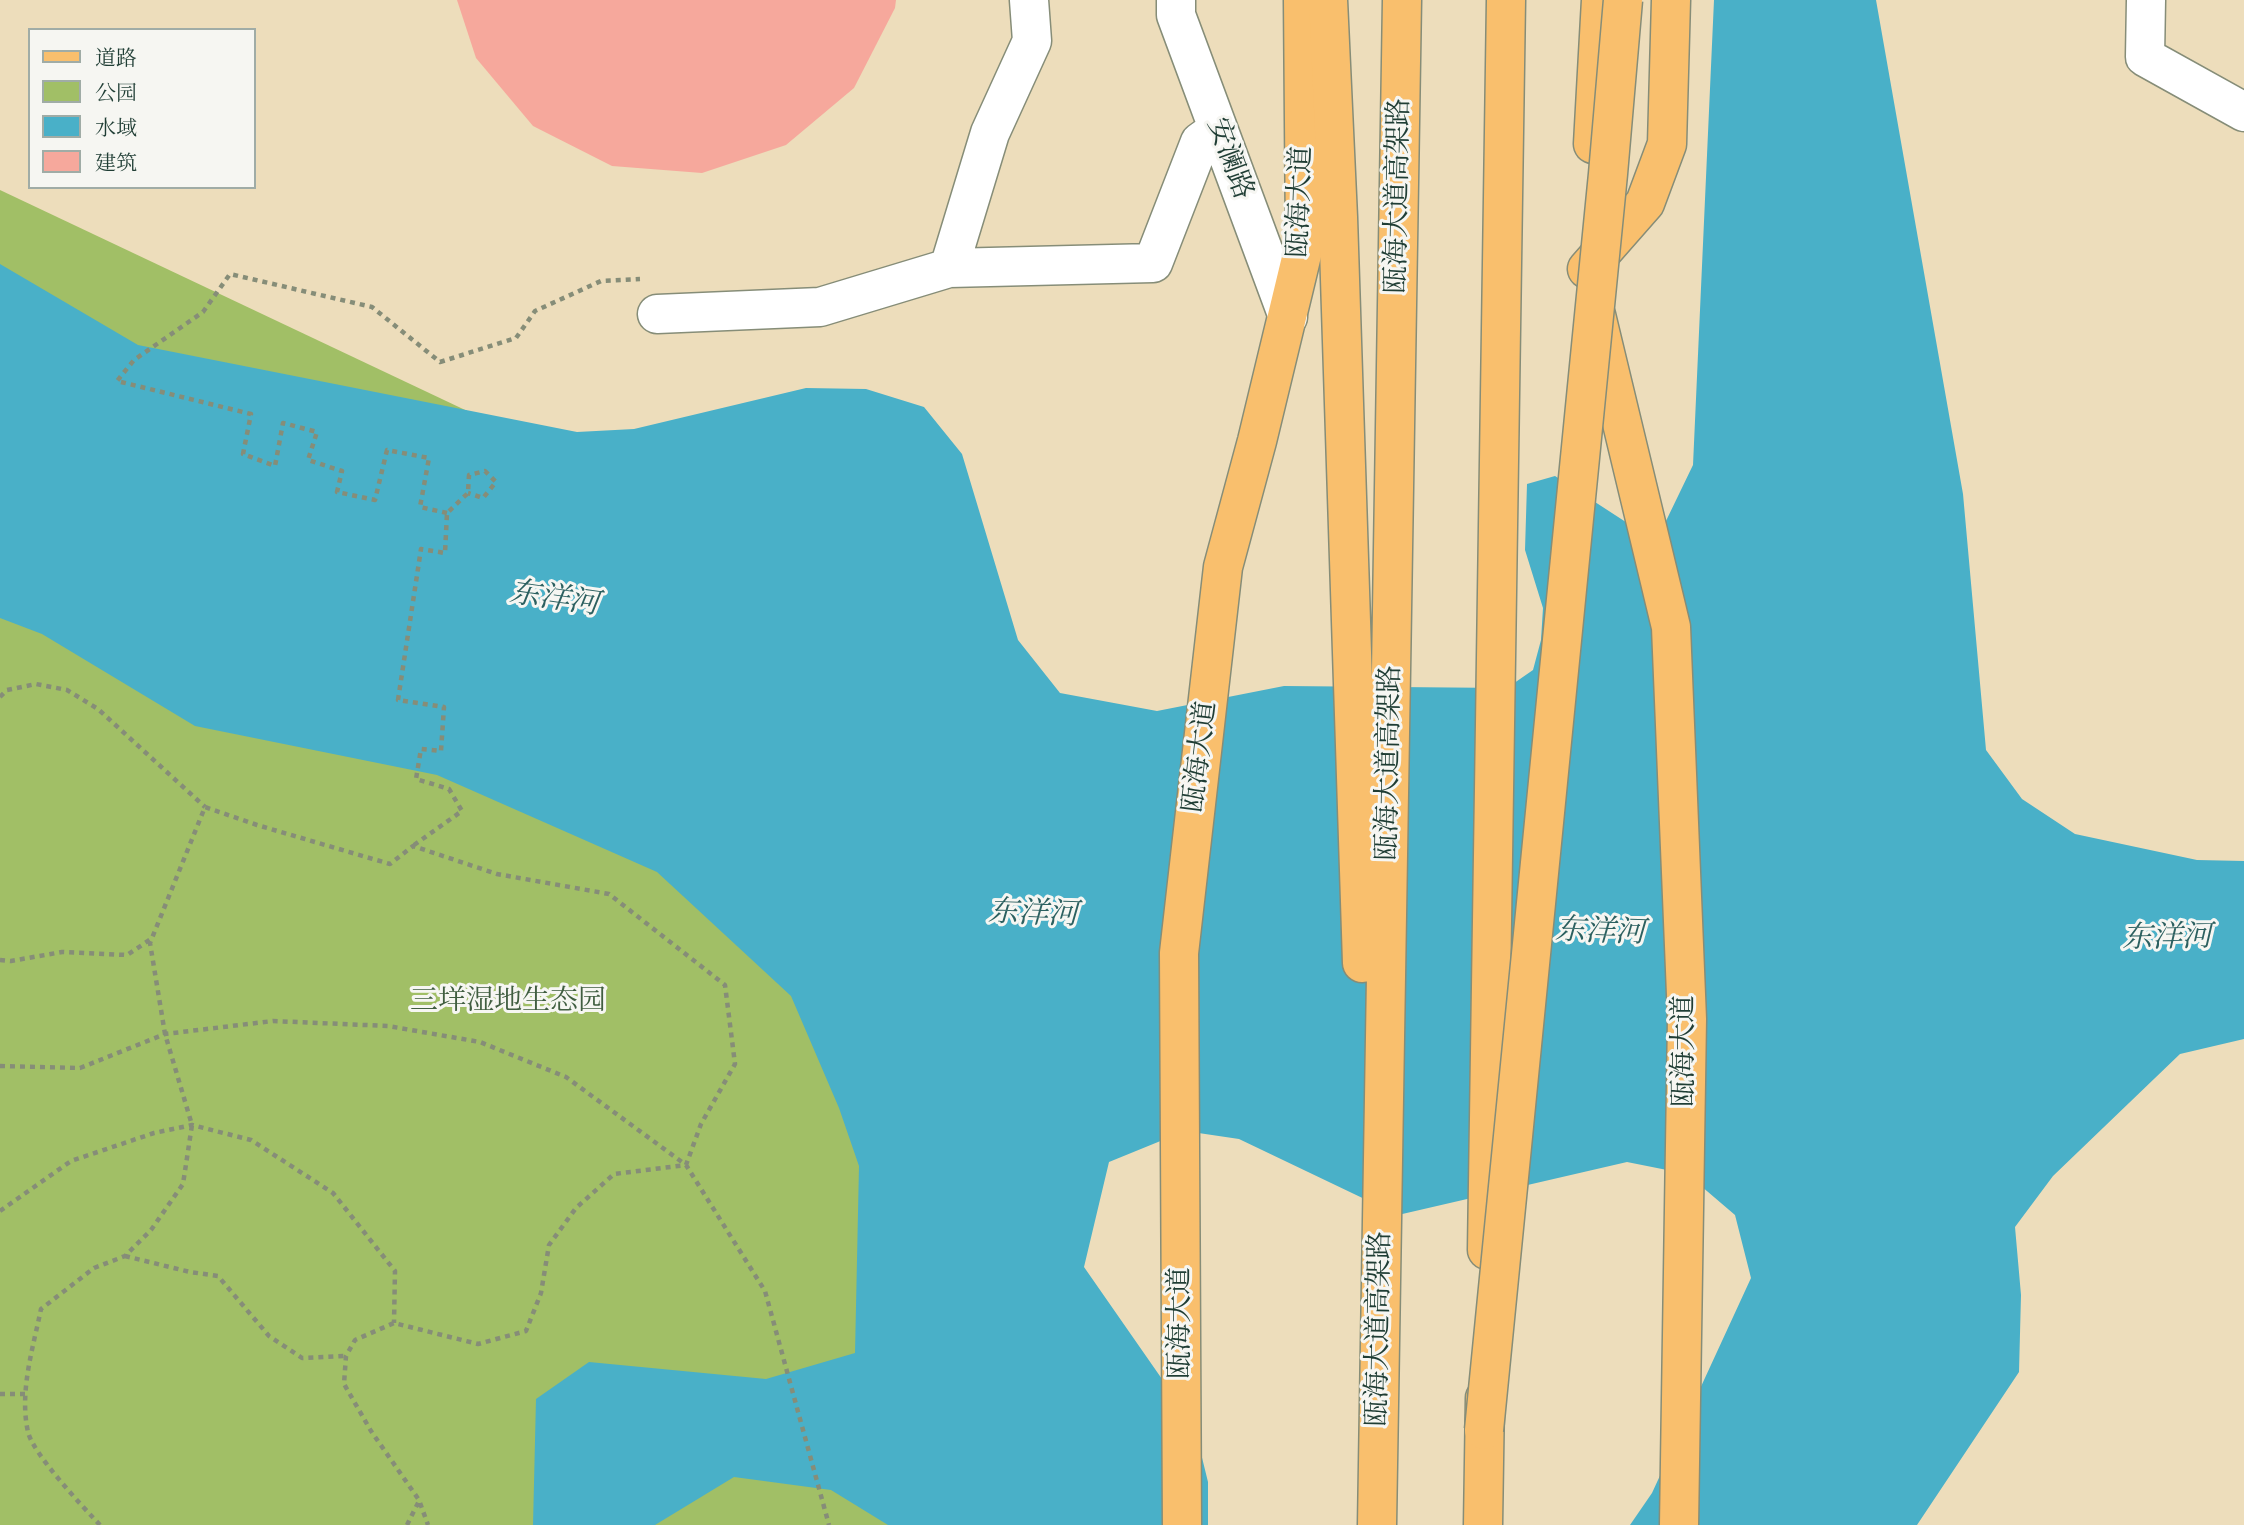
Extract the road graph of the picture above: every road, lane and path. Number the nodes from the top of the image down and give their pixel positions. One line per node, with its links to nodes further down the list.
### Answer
1 (1029, 0): 15 (street)
2 (1176, 0): 14 (street, 安澜路)
3 (1303, 0): 19 (main road, 瓯海大道)
4 (1328, 0): 38 (main road)
5 (1506, 0): 12 (main road)
6 (1519, 0): 12 (main road)
7 (1601, 0): 16 (main road, 瓯海大道)
8 (1623, 0): 37 (main road, bridge)
9 (1671, 0): 16 (main road)
10 (2146, 0): 13 (street)
11 (1398, 11): 38 (main road, 瓯海大道高架路)
12 (1504, 98): 37 (main road, bridge)
13 (2244, 112)
14 (1218, 129): 15 (street); 19 (street, 安澜路)
15 (949, 268): 18 (street)
16 (1585, 271): 47 (main road, 瓯海大道, bridge)
17 (642, 279): 21 (path)
18 (657, 314)
19 (1287, 317): 44 (main road, 瓯海大道)
20 (468, 493): 20 (path); 21 (path)
21 (447, 513): 24 (path)
22 (0, 696): 23 (path)
23 (205, 807): 24 (path); 25 (path)
24 (413, 846): 30 (path)
25 (152, 938): 26 (path); 27 (path)
26 (0, 960)
27 (165, 1034): 28 (path); 29 (path); 30 (path)
28 (0, 1066)
29 (192, 1125): 31 (path); 32 (path); 33 (path)
30 (685, 1166): 33 (path); 43 (path)
31 (0, 1211)
32 (125, 1256): 34 (path); 36 (path)
33 (394, 1323): 34 (path)
34 (346, 1356): 39 (path)
35 (0, 1394): 36 (path)
36 (25, 1394): 40 (path)
37 (1484, 1430): 46 (main road)
38 (1378, 1437): 45 (main road, 瓯海大道高架路)
39 (419, 1500): 41 (path); 42 (path)
40 (100, 1525)
41 (407, 1525)
42 (428, 1525)
43 (829, 1525)
44 (1182, 1525)
45 (1377, 1525)
46 (1483, 1525)
47 (1679, 1525)

